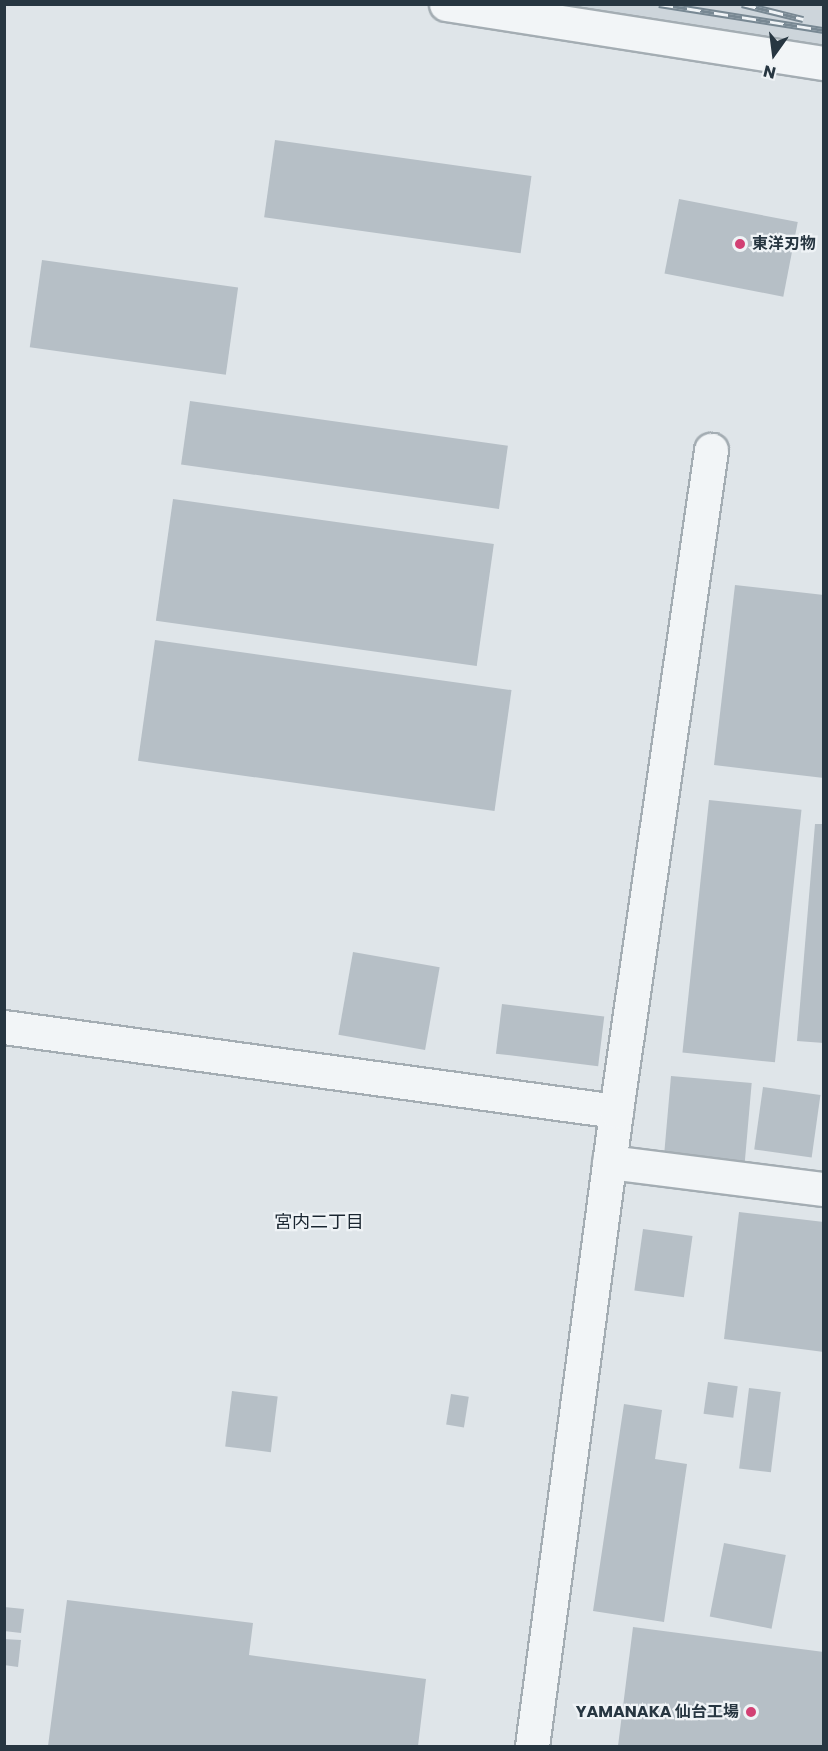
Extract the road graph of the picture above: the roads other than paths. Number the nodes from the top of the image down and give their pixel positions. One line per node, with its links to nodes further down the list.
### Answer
1 (446, 4): 2 (street)
2 (824, 63)
3 (711, 450): 5 (street)
4 (4, 1027): 5 (street)
5 (616, 1111): 6 (street)
6 (609, 1162): 7 (street); 8 (street)
7 (824, 1189)
8 (532, 1746)

